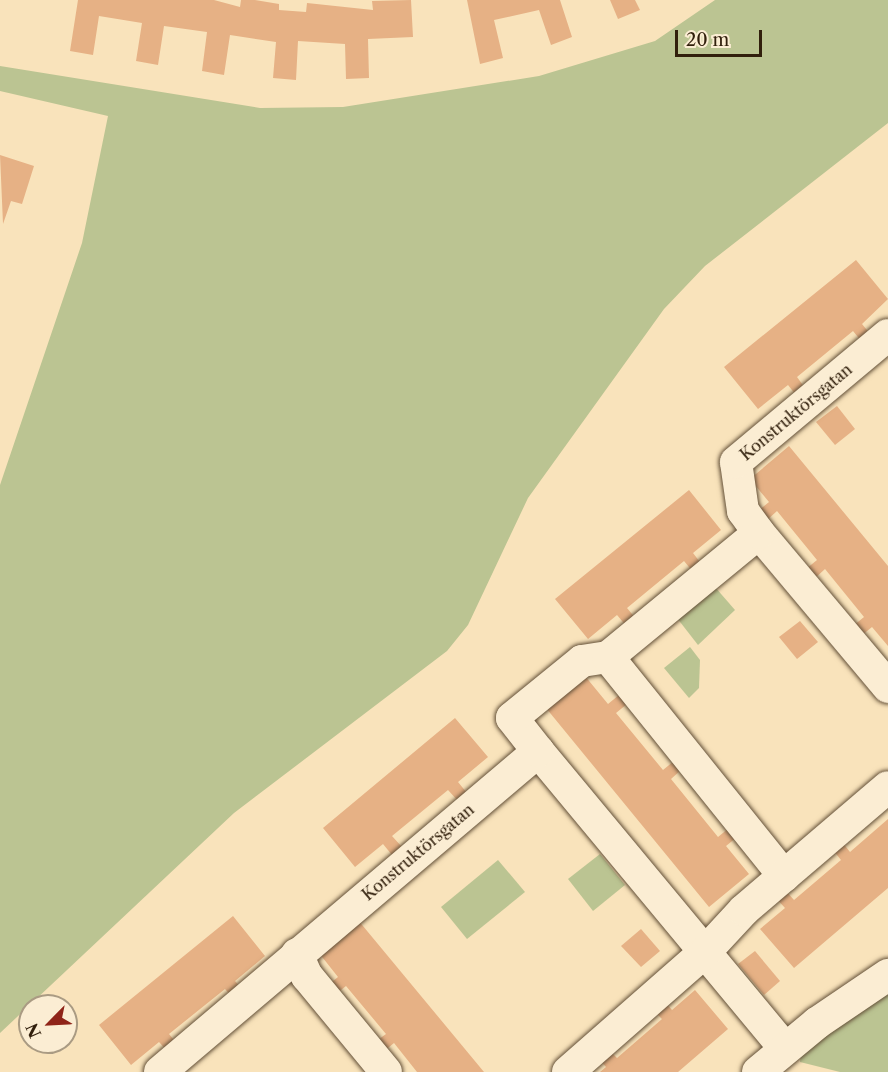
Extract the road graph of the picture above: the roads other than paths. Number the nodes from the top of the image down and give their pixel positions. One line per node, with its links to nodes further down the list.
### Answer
1 (888, 335): 2 (street, Konstruktörsgatan)
2 (759, 533): 3 (street); 4 (street, Konstruktörsgatan)
3 (608, 657): 5 (street); 7 (street)
4 (888, 687)
5 (538, 751): 8 (street); 9 (street, Konstruktörsgatan)
6 (888, 787): 7 (street)
7 (784, 876): 8 (street)
8 (707, 950): 11 (street); 14 (street)
9 (297, 954): 12 (street, Konstruktörsgatan); 13 (street)
10 (888, 975): 11 (street)
11 (785, 1048): 15 (street)
12 (160, 1072)
13 (386, 1072)
14 (568, 1072)
15 (758, 1072)

